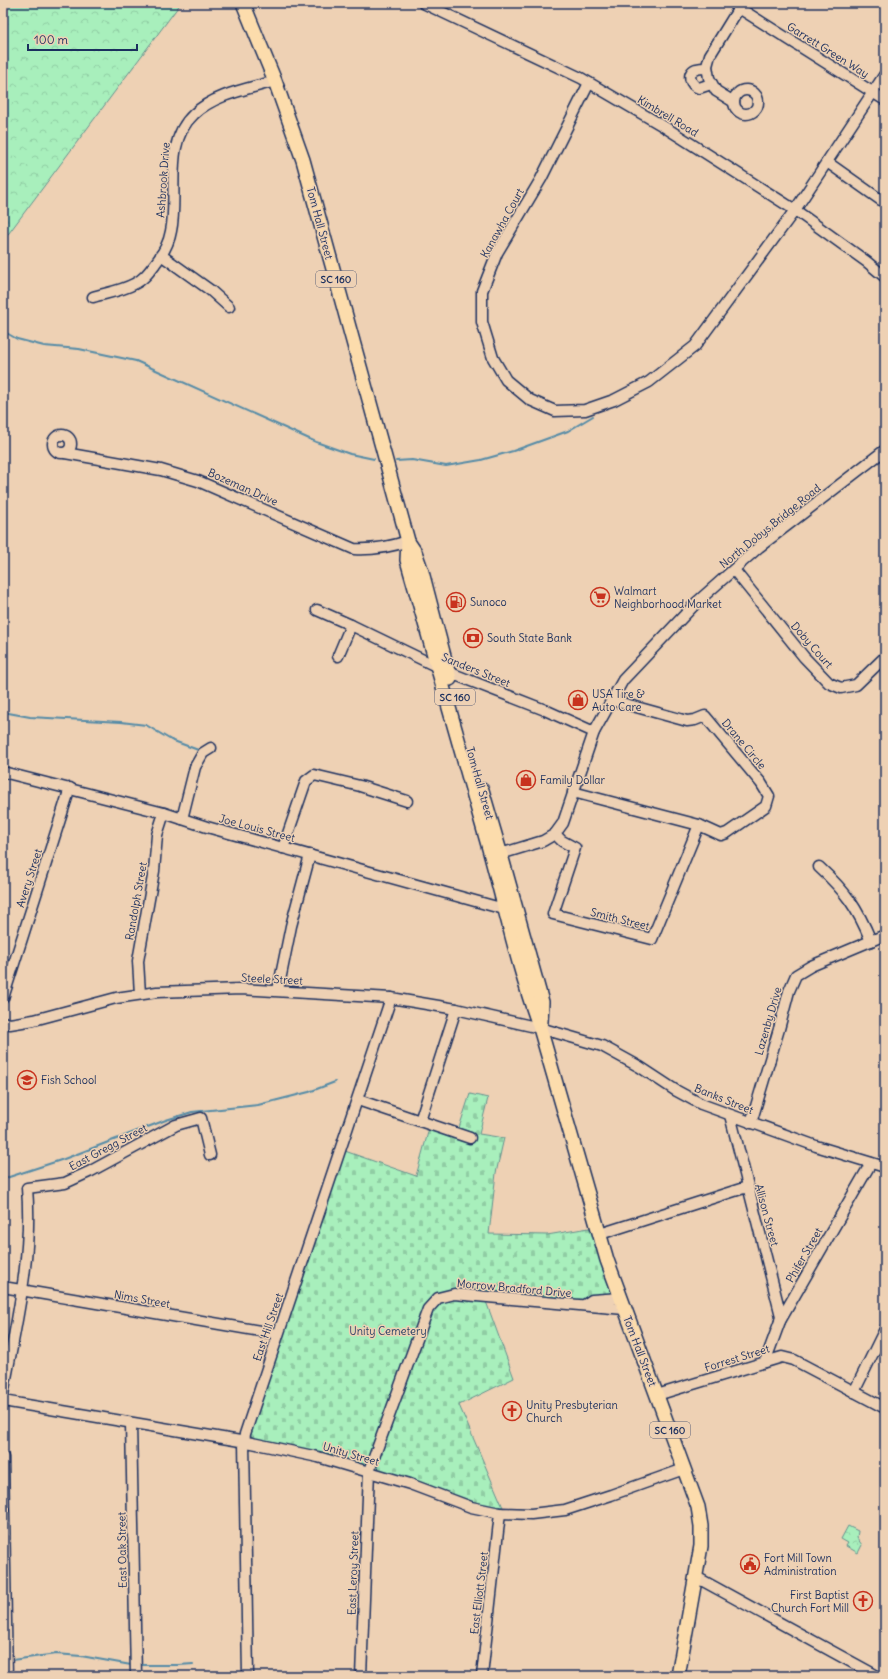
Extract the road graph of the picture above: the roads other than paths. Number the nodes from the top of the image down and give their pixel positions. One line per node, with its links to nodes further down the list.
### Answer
1 (243, 3): 6 (main road, Tom Hall Street / SC 160)
2 (423, 3): 7 (street, Kimbrell Road)
3 (740, 6): 4 (street); 9 (street, Garrett Green Way)
4 (707, 68): 8 (street); 8 (street)
5 (885, 74): 9 (street, Kanawha Court)
6 (275, 81): 15 (street, Ashbrook Drive); 21 (main road, Tom Hall Street / SC 160)
7 (589, 83): 14 (street, Kimbrell Road); 14 (street, Kanawha Court)
8 (711, 84): 11 (street)
9 (873, 92): 10 (street, Garrett Green Way); 12 (street, Kanawha Court)
10 (885, 100)
11 (734, 102)
12 (827, 162): 13 (street); 14 (street, Kanawha Court)
13 (885, 203)
14 (795, 210): 16 (street, Kimbrell Road)
15 (161, 255): 17 (street, Ashbrook Drive); 18 (street)
16 (885, 277)
17 (92, 297)
18 (229, 307)
19 (885, 450): 22 (street, North Dobys Bridge Road)
20 (65, 453): 21 (street, Bozeman Drive)
21 (408, 540): 27 (main road, Tom Hall Street / SC 160)
22 (734, 570): 26 (street, Doby Court); 28 (street, North Dobys Bridge Road)
23 (317, 610): 24 (street, Sanders Street)
24 (351, 625): 25 (street); 27 (street, Sanders Street)
25 (338, 656)
26 (885, 657)
27 (443, 670): 29 (street, Sanders Street); 41 (main road, Tom Hall Street / SC 160)
28 (611, 700): 29 (street, North Dobys Bridge Road); 37 (street, Drane Circle)
29 (594, 732): 33 (street, North Dobys Bridge Road)
30 (210, 748): 36 (street)
31 (3, 772): 32 (street, Joe Louis Street)
32 (70, 788): 35 (street, Joe Louis Street); 48 (street, Avery Street)
33 (573, 792): 37 (street); 38 (street, North Dobys Bridge Road)
34 (407, 801): 39 (street)
35 (164, 813): 36 (street, Joe Louis Street); 47 (street, Randolph Street)
36 (182, 819): 39 (street, Joe Louis Street)
37 (699, 825): 38 (street, Smith Street)
38 (555, 834): 41 (street, North Dobys Bridge Road)
39 (284, 848): 40 (street, Joe Louis Street)
40 (310, 855): 43 (street, Joe Louis Street); 46 (street)
41 (496, 856): 43 (main road, Tom Hall Street / SC 160); 52 (main road, Tom Hall Street / SC 160)
42 (819, 867): 45 (street)
43 (504, 909): 52 (main road, Tom Hall Street / SC 160)
44 (885, 935): 45 (street, Lazenby Drive)
45 (871, 941): 56 (street, Lazenby Drive)
46 (278, 990): 47 (street, Steele Street); 49 (street, Steele Street)
47 (140, 994): 51 (street, Steele Street)
48 (3, 998)
49 (391, 998): 50 (street, Steele Street); 53 (street, East Hill Street)
50 (456, 1009): 52 (street, Steele Street); 55 (street)
51 (3, 1022)
52 (540, 1028): 54 (street, Banks Street); 62 (main road, Tom Hall Street / SC 160)
53 (358, 1100): 55 (street); 68 (street, East Hill Street)
54 (730, 1115): 56 (street, Banks Street); 61 (street, Allison Street)
55 (420, 1121): 57 (street)
56 (751, 1123): 59 (street, Banks Street)
57 (470, 1138)
58 (210, 1155): 64 (street, East Gregg Street)
59 (872, 1163): 60 (street, Banks Street); 66 (street, Phifer Street)
60 (885, 1167)
61 (747, 1187): 62 (street); 66 (street, Allison Street)
62 (600, 1234): 65 (main road, Tom Hall Street / SC 160)
63 (3, 1287): 64 (street, Nims Street)
64 (21, 1290): 68 (street, Nims Street); 71 (street, East Gregg Street)
65 (622, 1304): 72 (main road, Tom Hall Street / SC 160); 79 (street, Morrow Bradford Drive)
66 (780, 1321): 69 (street, Phifer Street)
67 (885, 1328): 70 (street)
68 (278, 1334): 76 (street, East Hill Street)
69 (765, 1362): 70 (street, Forrest Street); 72 (street, Forrest Street)
70 (854, 1392): 74 (street, Forrest Street)
71 (3, 1395)
72 (657, 1395): 78 (main road, Tom Hall Street / SC 160)
73 (3, 1401): 75 (street, Unity Street)
74 (885, 1408)
75 (131, 1424): 76 (street, Unity Street); 83 (street, East Oak Street)
76 (244, 1442): 79 (street, Unity Street); 84 (street, East Hill Street)
77 (3, 1457): 82 (street)
78 (684, 1469): 80 (street, Unity Street); 81 (main road, Tom Hall Street / SC 160)
79 (369, 1471): 80 (street, Unity Street); 85 (street, East Leroy Street)
80 (500, 1513): 86 (street, East Elliott Street)
81 (696, 1577): 87 (main road, Tom Hall Street / SC 160); 88 (street)
82 (7, 1676)
83 (136, 1676)
84 (248, 1676)
85 (362, 1676)
86 (482, 1676)
87 (678, 1676)
88 (877, 1676)

